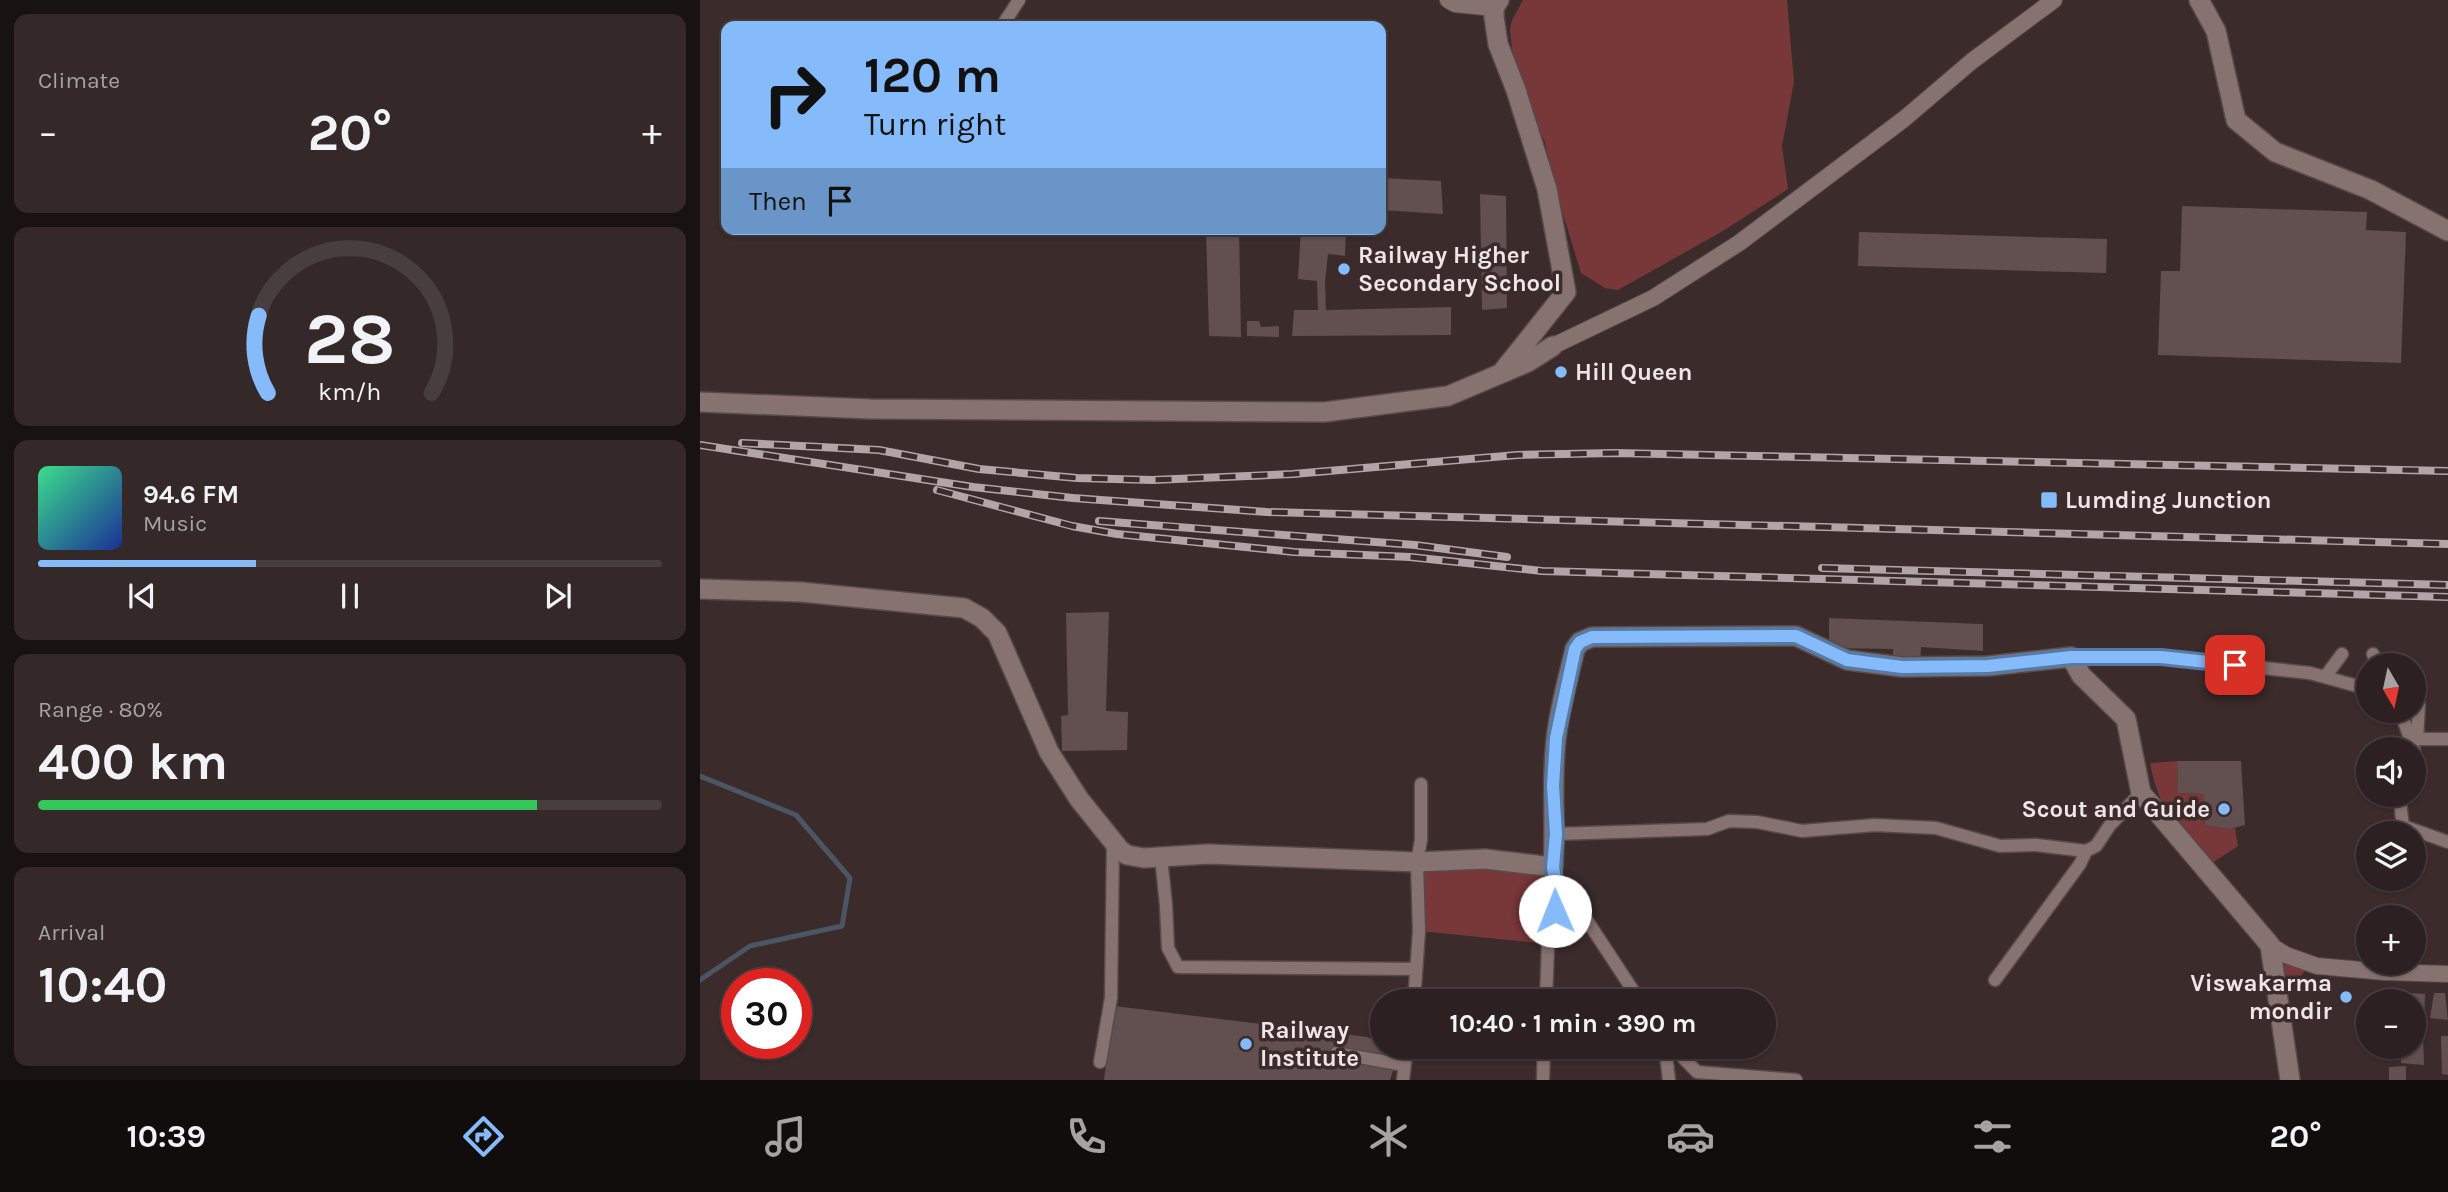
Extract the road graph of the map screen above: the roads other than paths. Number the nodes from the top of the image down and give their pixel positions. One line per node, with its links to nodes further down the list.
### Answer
1 (1018, 0): 6 (street)
2 (1448, 0): 5 (street)
3 (2053, 0): 8 (street)
4 (2199, 0): 7 (main road)
5 (1497, 4): 9 (main road)
6 (1005, 21)
7 (2448, 231)
8 (1553, 346): 9 (main road)
9 (1499, 374): 10 (main road)
10 (700, 402)
11 (700, 589): 22 (main road)
12 (2342, 654): 14 (street)
13 (2071, 657): 14 (street); 19 (main road); 21 (main road)
14 (2325, 677): 15 (street)
15 (2356, 686)
16 (2418, 723): 17 (street)
17 (2448, 739)
18 (1421, 784): 26 (street)
19 (2141, 793): 24 (street); 29 (main road)
20 (2401, 807): 23 (street)
21 (1556, 834): 24 (street); 27 (main road)
22 (1113, 842): 25 (main road); 41 (street)
23 (2448, 842)
24 (2086, 851): 32 (street)
25 (1161, 857): 26 (main road); 30 (street)
26 (1417, 862): 27 (main road); 30 (street)
27 (1553, 867): 28 (street)
28 (1557, 891): 34 (street); 35 (street)
29 (2270, 945): 31 (street); 47 (main road)
30 (1416, 969): 33 (street)
31 (2448, 974)
32 (1995, 980)
33 (1415, 989)
34 (1546, 989)
35 (1632, 989)
36 (1336, 1054): 42 (street)
37 (1405, 1059): 42 (street)
38 (1544, 1059): 44 (street)
39 (1667, 1059): 45 (street)
40 (1684, 1059): 46 (street)
41 (1100, 1062)
42 (1404, 1065): 43 (street)
43 (1403, 1080)
44 (1543, 1080)
45 (1670, 1080)
46 (1796, 1080)
47 (2290, 1080)

